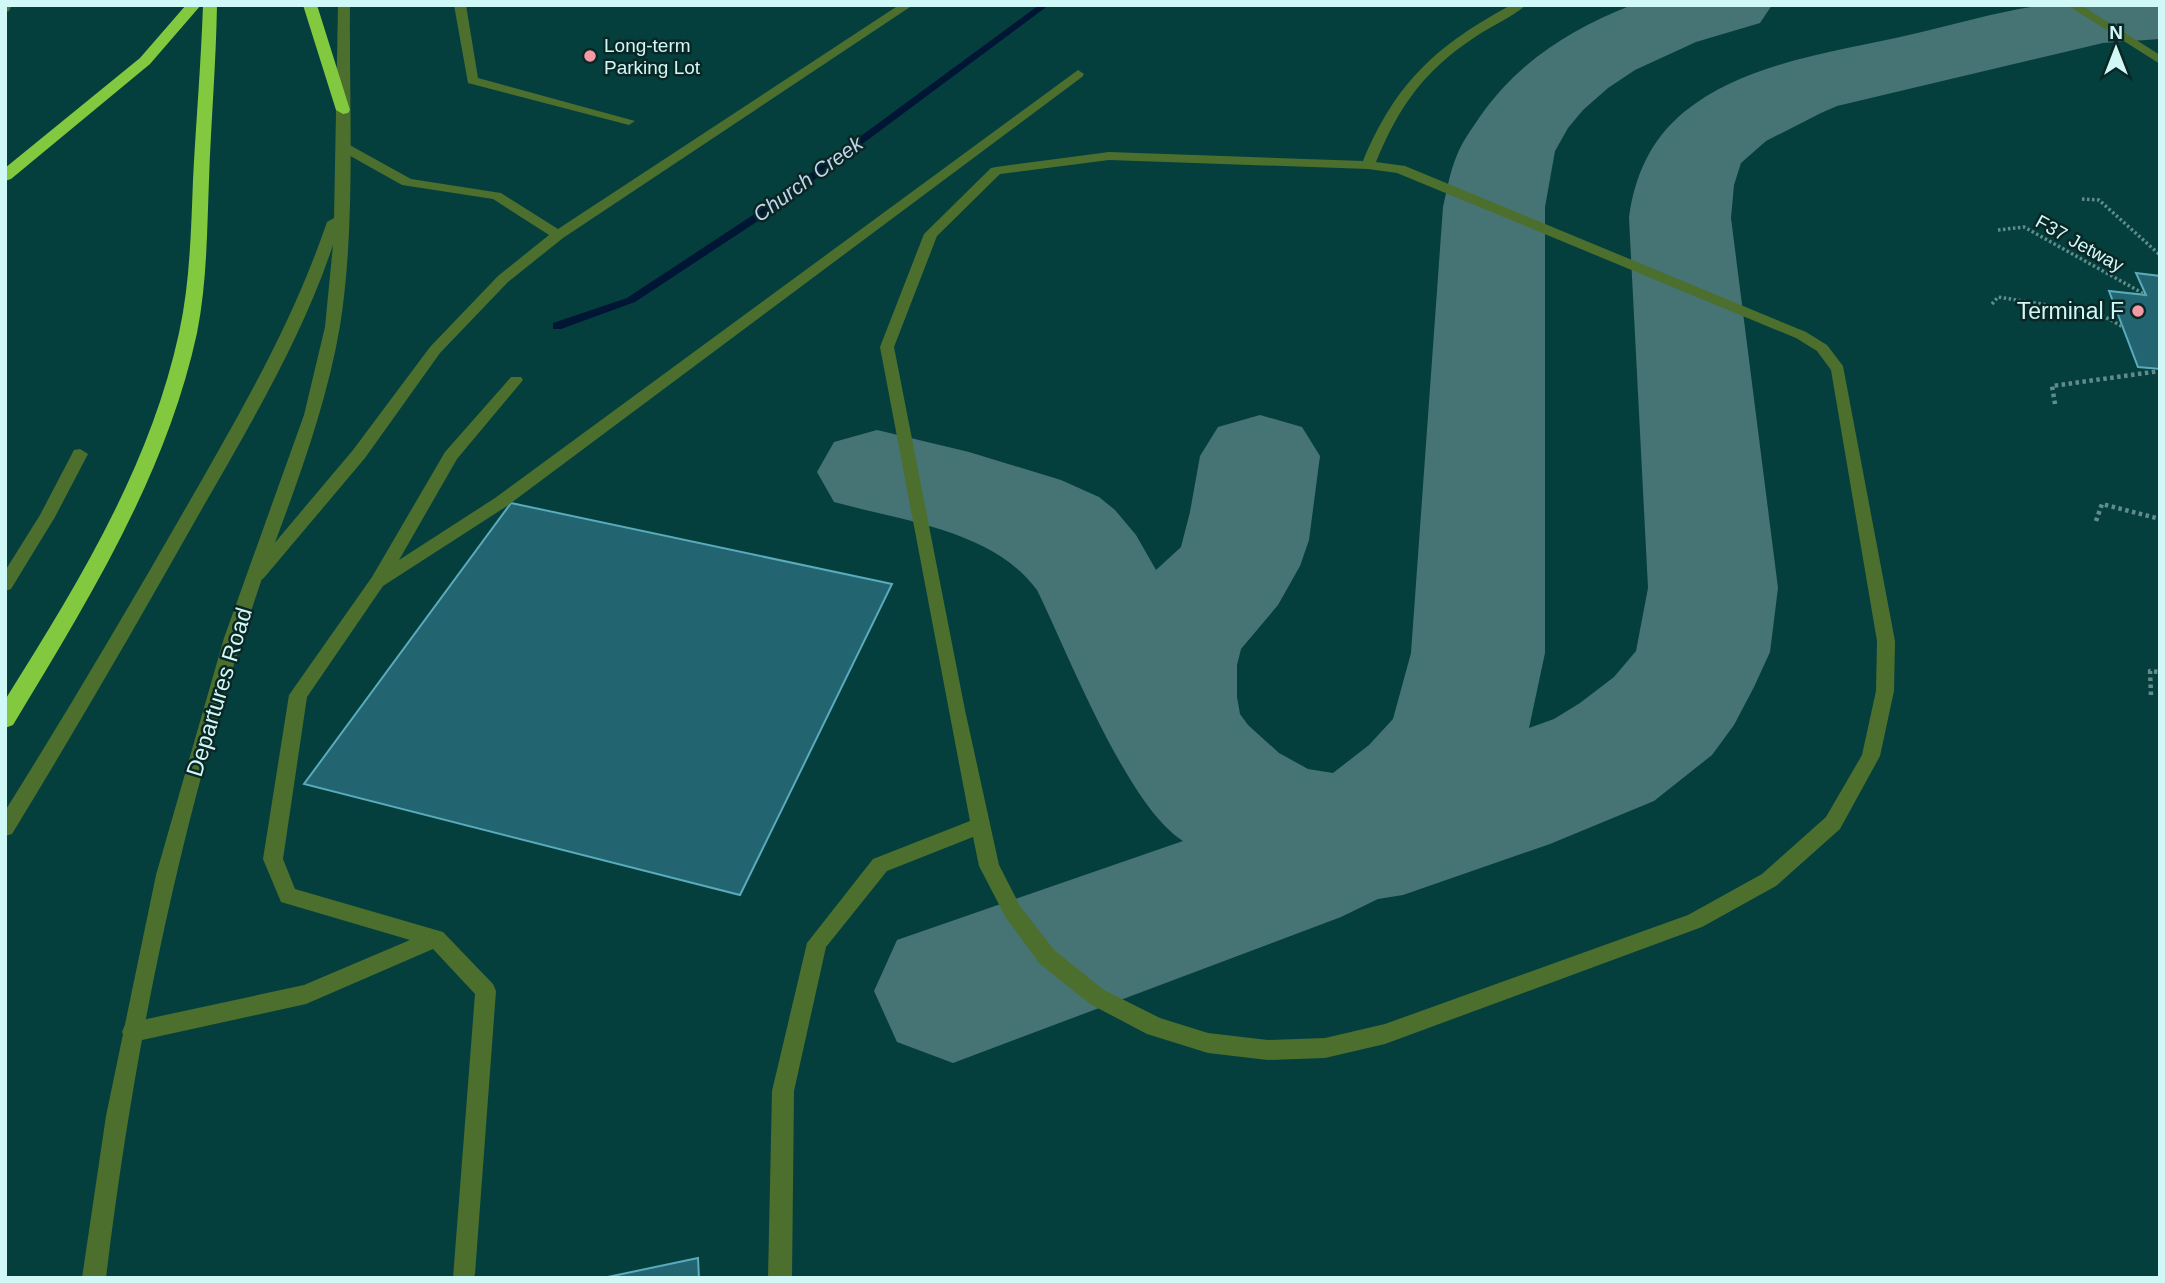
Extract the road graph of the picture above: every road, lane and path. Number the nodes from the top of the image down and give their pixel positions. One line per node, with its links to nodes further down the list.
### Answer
1 (194, 5): 15 (highway)
2 (210, 5): 35 (highway)
3 (310, 5): 11 (highway)
4 (344, 5): 11 (street, Departures Road)
5 (460, 5): 12 (street)
6 (907, 5): 19 (street)
7 (1520, 5): 14 (street)
8 (2073, 5): 9 (street)
9 (2160, 60)
10 (1078, 74): 31 (street)
11 (343, 110): 13 (street, Departures Road)
12 (629, 121)
13 (342, 146): 16 (street, Departures Road); 19 (street)
14 (1368, 165): 36 (street); 36 (street)
15 (5, 176)
16 (343, 192): 30 (street, Departures Road); 37 (street)
17 (2082, 199): 20 (path)
18 (1998, 230): 21 (path, F37 Jetway)
19 (558, 235): 30 (street)
20 (2160, 255)
21 (2146, 295)
22 (1992, 304): 23 (path)
23 (2123, 327)
24 (2160, 371): 26 (path)
25 (516, 380): 31 (street)
26 (2055, 404)
27 (80, 454): 32 (street)
28 (2160, 519): 29 (path)
29 (2096, 521)
30 (257, 575): 39 (street, Departures Road)
31 (377, 583): 38 (street)
32 (5, 585)
33 (2160, 672): 34 (path)
34 (2151, 695)
35 (5, 719)
36 (981, 825): 42 (street)
37 (5, 828)
38 (436, 938): 39 (street); 40 (street)
39 (133, 1032): 41 (street, Departures Road)
40 (463, 1273)
41 (94, 1278)
42 (780, 1278)

